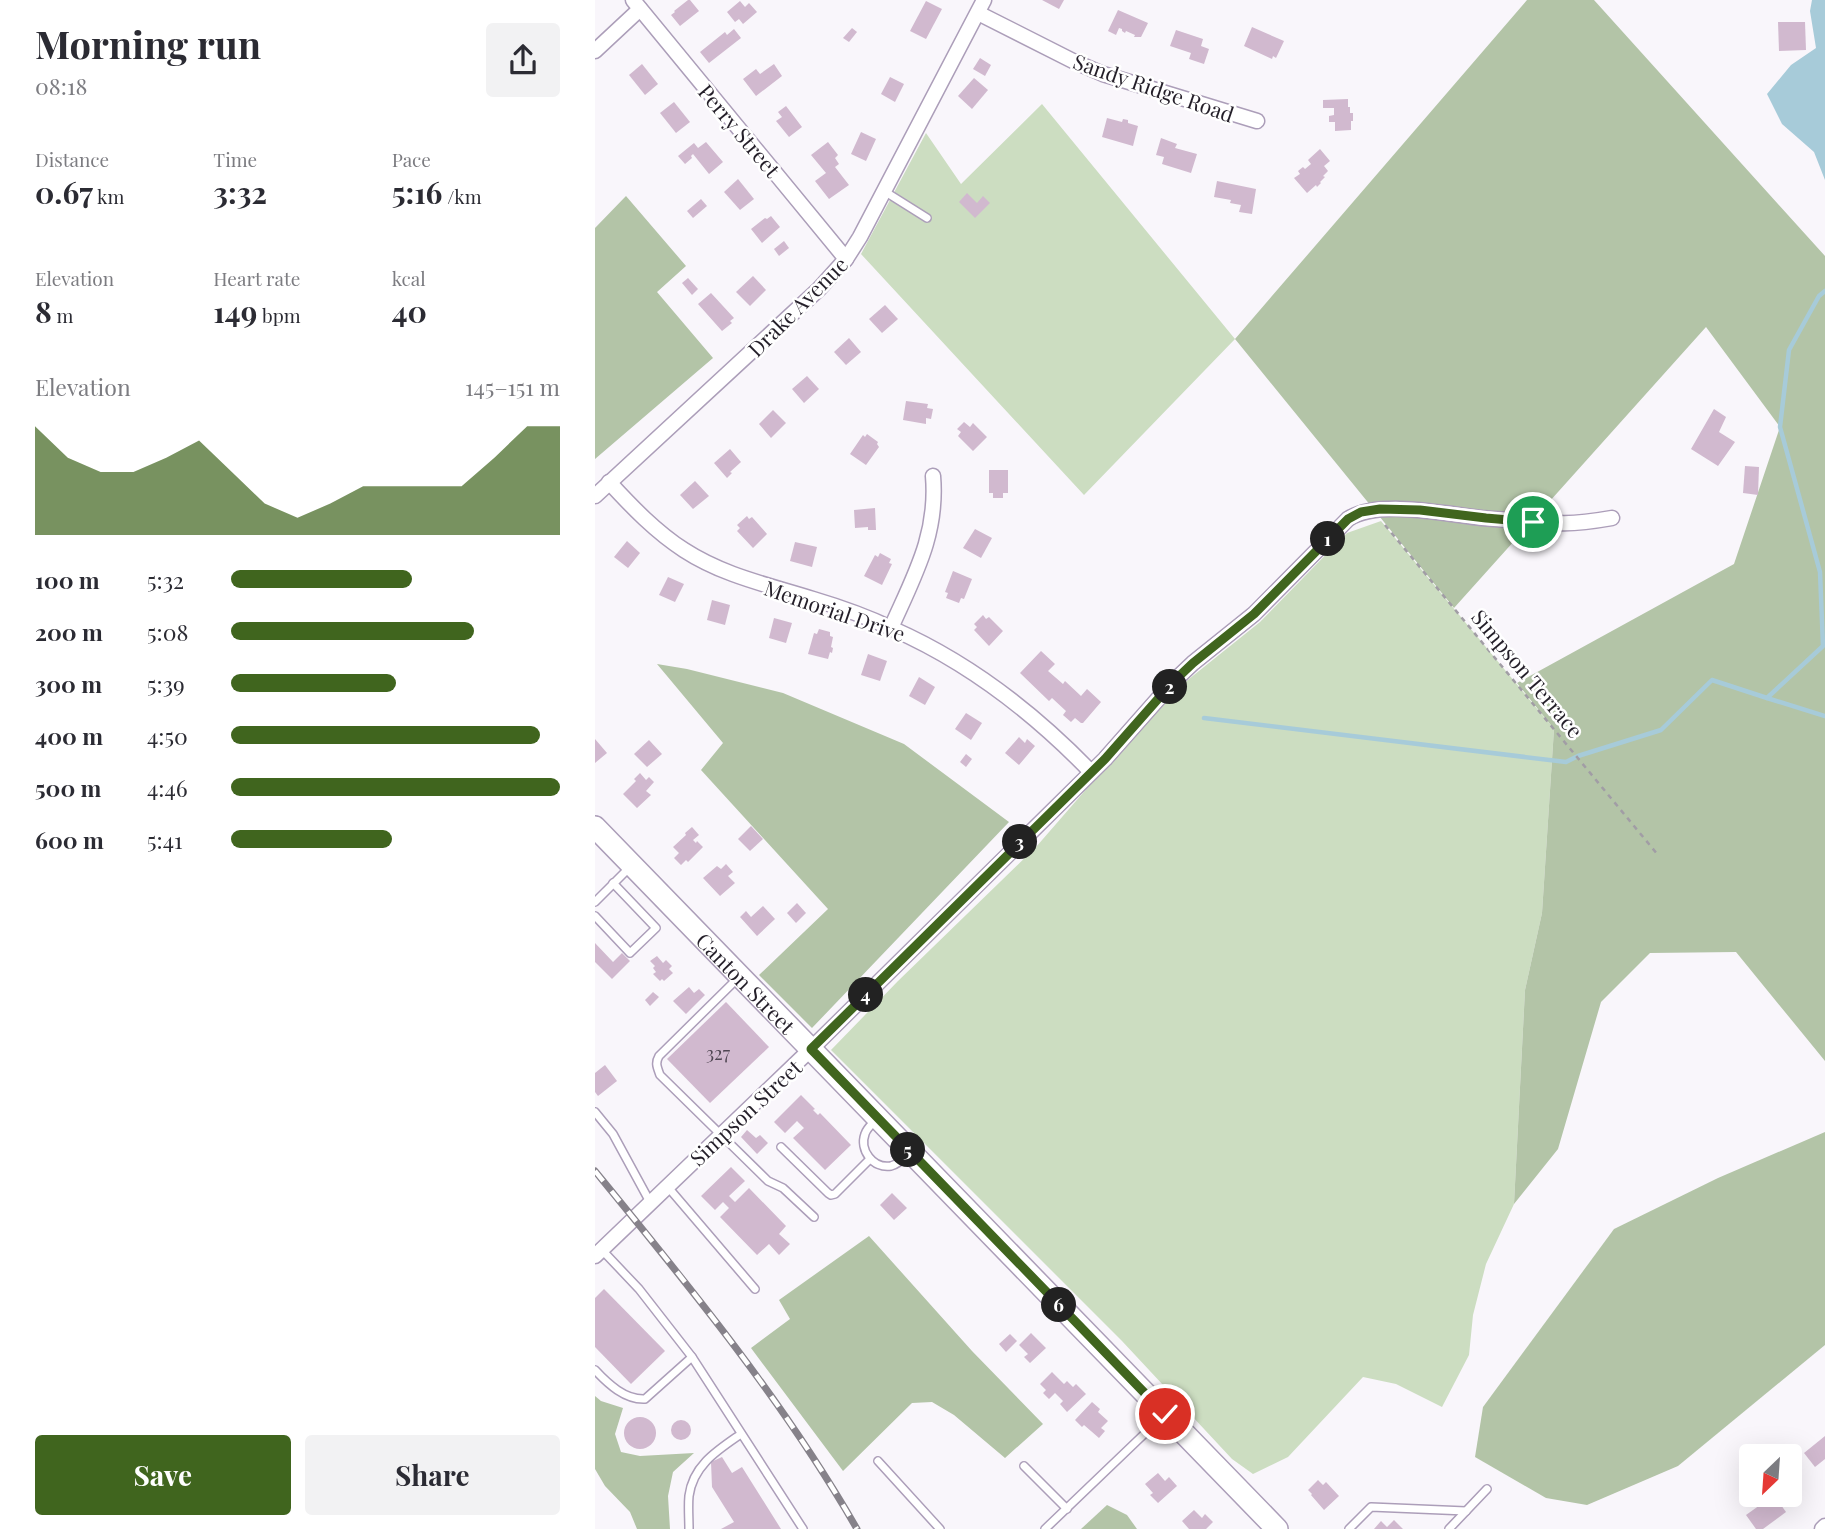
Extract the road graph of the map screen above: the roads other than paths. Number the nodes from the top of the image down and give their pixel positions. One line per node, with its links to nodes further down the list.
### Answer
1 (637, 4): 3 (street); 7 (street, Perry Street)
2 (981, 7): 4 (street, Sandy Ridge Road); 5 (street, Drake Avenue)
3 (595, 51)
4 (1257, 121)
5 (884, 191): 6 (lane); 7 (street, Drake Avenue)
6 (927, 218)
7 (846, 259): 9 (street, Drake Avenue)
8 (933, 477): 12 (street)
9 (609, 482): 10 (street, Drake Avenue); 12 (street, Memorial Drive)
10 (595, 496)
11 (1612, 518): 13 (street, Simpson Street)
12 (891, 628): 13 (street, Memorial Drive)
13 (1091, 772): 20 (street, Simpson Street)
14 (595, 827): 15 (main road, Canton Street)
15 (632, 865): 16 (lane); 19 (main road, Canton Street)
16 (613, 884): 17 (lane); 18 (lane)
17 (595, 902)
18 (595, 916)
19 (740, 976): 20 (main road, Canton Street); 23 (lane)
20 (811, 1049): 22 (main road, Canton Street); 23 (street, Simpson Street)
21 (595, 1112): 28 (lane)
22 (879, 1118): 25 (main road, Canton Street); 26 (lane)
23 (720, 1135): 27 (street, Simpson Street); 29 (lane)
24 (781, 1147): 26 (lane)
25 (910, 1152): 26 (lane); 34 (main road, Canton Street)
26 (870, 1159)
27 (667, 1186): 28 (street, Simpson Street); 31 (lane)
28 (650, 1202): 30 (street, Simpson Street)
29 (814, 1217)
30 (598, 1253): 32 (lane)
31 (755, 1289)
32 (692, 1357): 33 (lane); 35 (lane)
33 (595, 1370)
34 (1165, 1414): 39 (lane); 45 (main road, Canton Street)
35 (741, 1434): 41 (lane); 42 (lane)
36 (878, 1461): 43 (lane)
37 (1024, 1466): 39 (lane)
38 (1487, 1489): 40 (lane)
39 (1067, 1508): 44 (lane)
40 (1466, 1511): 46 (lane); 47 (lane)
41 (689, 1529)
42 (803, 1529)
43 (940, 1529)
44 (1045, 1529)
45 (1277, 1529)
46 (1349, 1529)
47 (1449, 1529)

